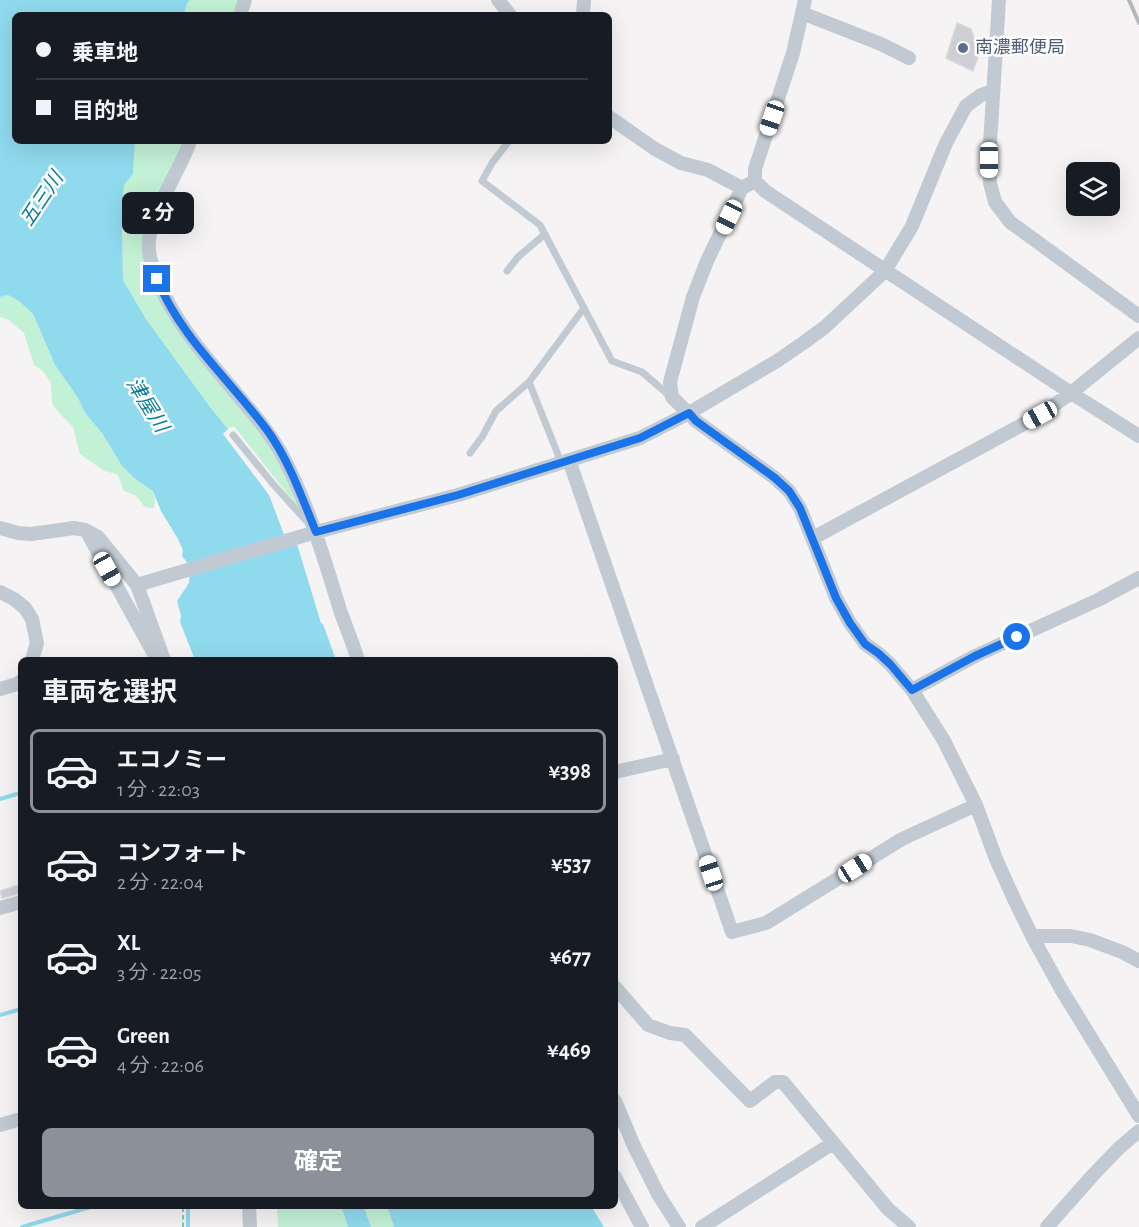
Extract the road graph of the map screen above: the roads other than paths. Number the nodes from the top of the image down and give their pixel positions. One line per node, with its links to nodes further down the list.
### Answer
1 (498, 0): 4 (street)
2 (999, 0): 6 (street)
3 (803, 7): 5 (street); 10 (street)
4 (508, 12)
5 (909, 58)
6 (992, 91): 14 (street); 16 (street)
7 (612, 119): 11 (street)
8 (189, 144): 28 (street)
9 (507, 144): 12 (lane)
10 (755, 181): 11 (street); 14 (street)
11 (742, 188): 20 (street)
12 (545, 234): 13 (lane); 15 (lane)
13 (507, 271)
14 (885, 271): 19 (street); 21 (street)
15 (584, 309): 18 (lane); 20 (lane)
16 (1139, 316)
17 (1139, 338): 19 (street)
18 (529, 382): 24 (lane); 25 (lane)
19 (1071, 393): 23 (street); 29 (street)
20 (672, 398): 21 (street)
21 (689, 413): 25 (street); 29 (street)
22 (234, 435): 28 (lane)
23 (1139, 436)
24 (470, 453)
25 (565, 461): 28 (street); 40 (street)
26 (0, 528): 27 (street)
27 (85, 530): 31 (street); 34 (street)
28 (316, 532): 31 (street); 36 (street)
29 (813, 538): 39 (street)
30 (1139, 578): 39 (street)
31 (143, 583): 35 (street)
32 (0, 592): 33 (street)
33 (33, 657)
34 (156, 657)
35 (163, 657)
36 (357, 657)
37 (18, 683): 38 (street)
38 (0, 689)
39 (912, 690): 42 (street)
40 (673, 759): 41 (street); 42 (street)
41 (618, 771)
42 (976, 805): 45 (street)
43 (18, 903): 44 (street)
44 (0, 908)
45 (1033, 938): 46 (street); 49 (street)
46 (1139, 961)
47 (618, 990): 53 (street)
48 (618, 1108): 58 (street)
49 (1139, 1116)
50 (18, 1120): 51 (street)
51 (0, 1125)
52 (1139, 1131): 61 (street)
53 (833, 1143): 59 (street); 60 (street)
54 (618, 1183): 57 (street)
55 (249, 1209): 56 (street)
56 (250, 1227)
57 (642, 1227)
58 (680, 1227)
59 (702, 1227)
60 (909, 1227)
61 (1047, 1227)

